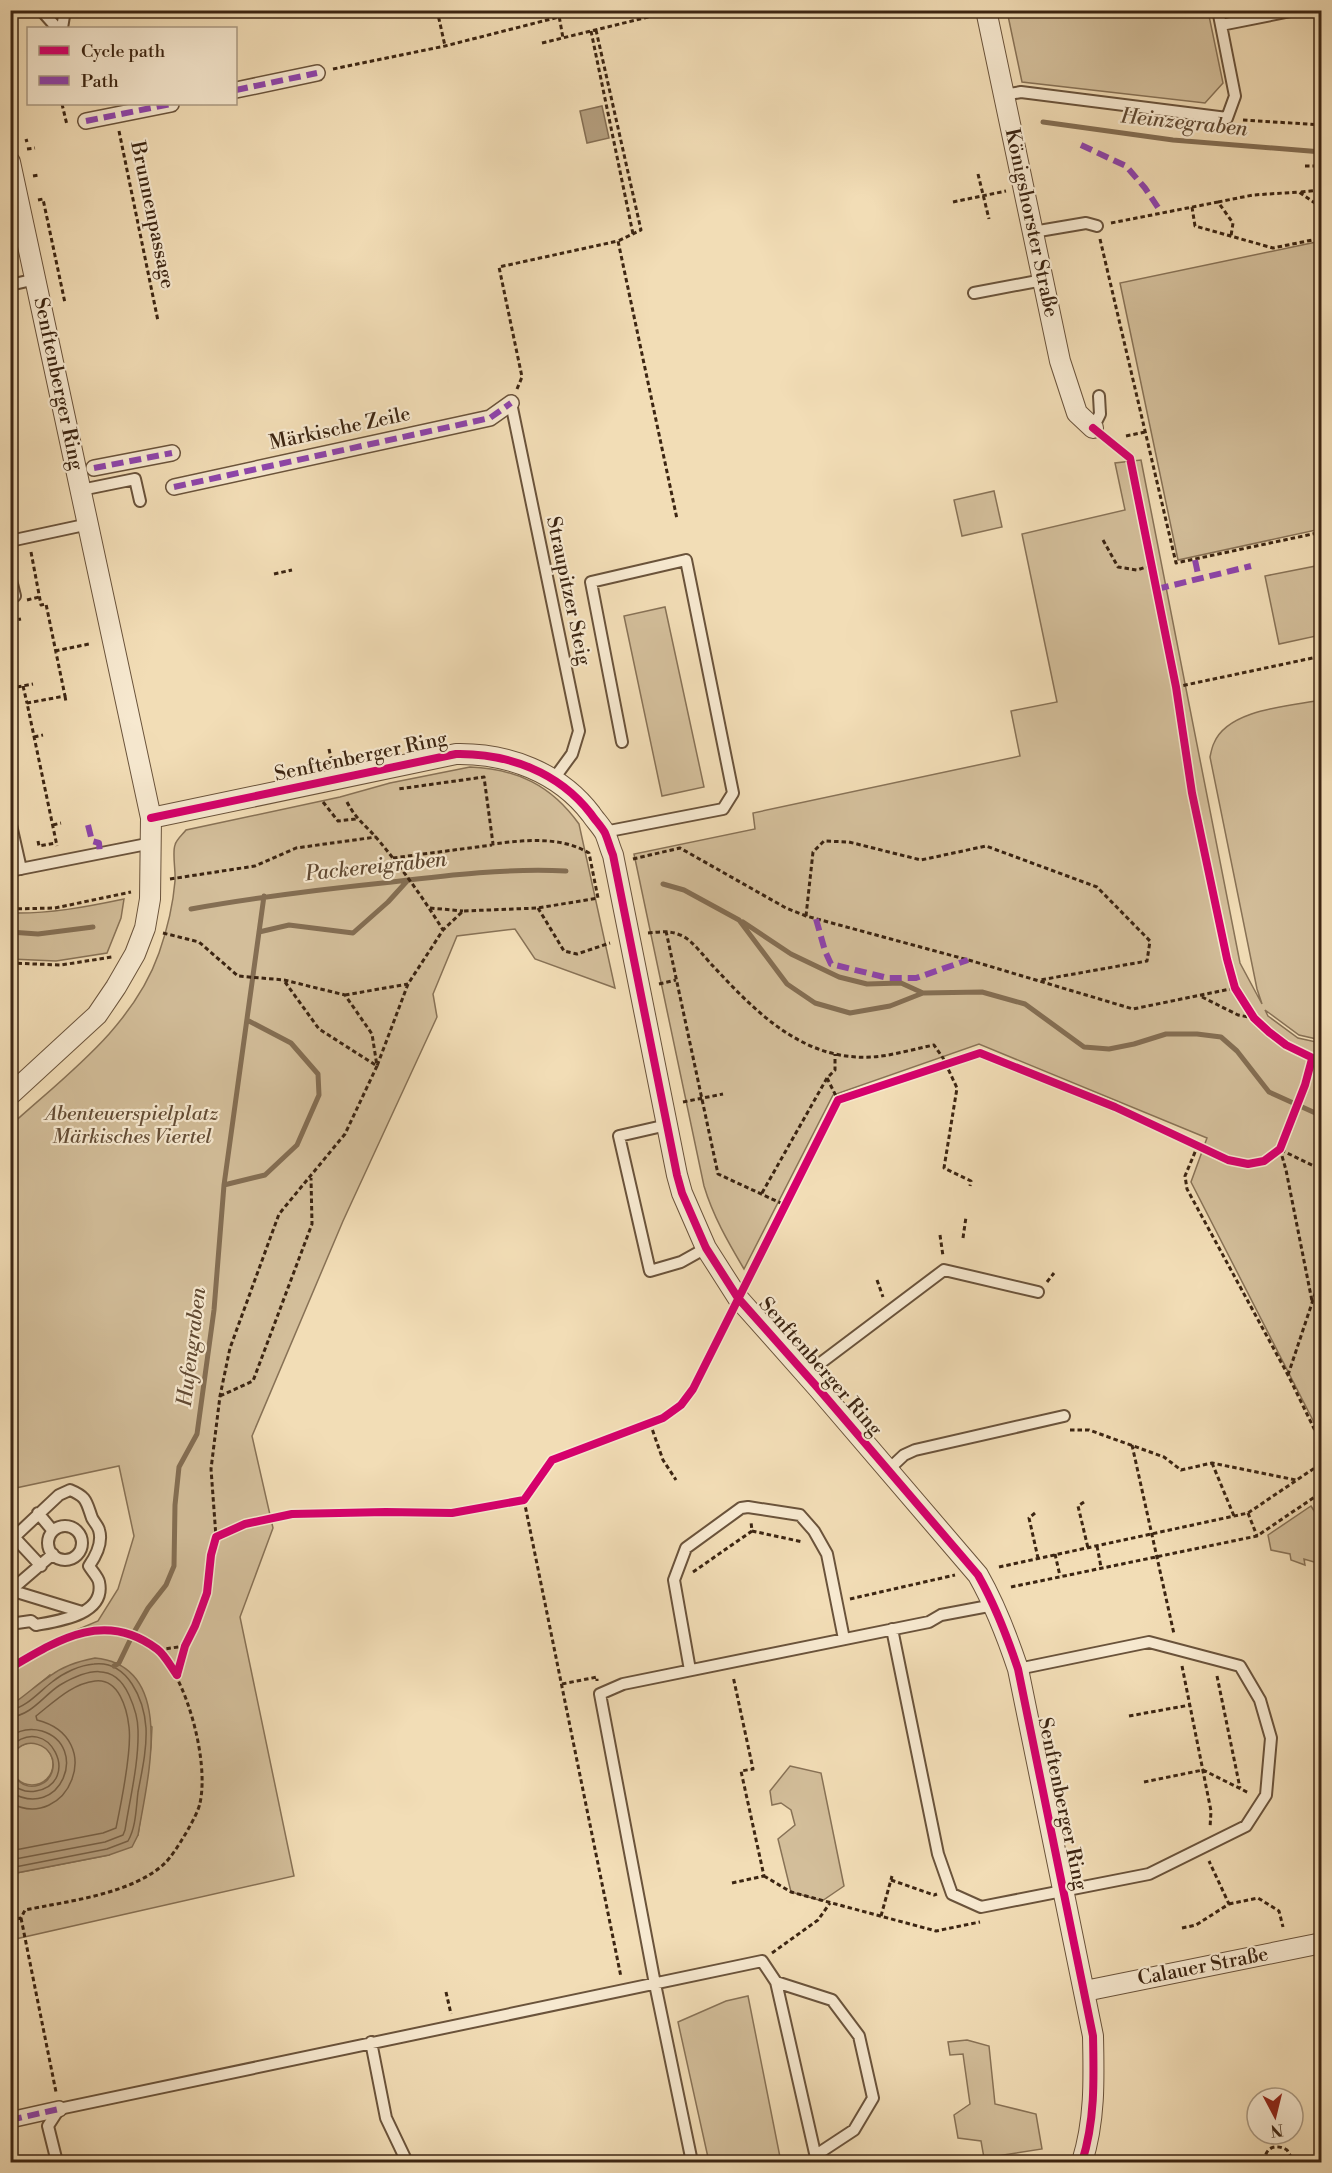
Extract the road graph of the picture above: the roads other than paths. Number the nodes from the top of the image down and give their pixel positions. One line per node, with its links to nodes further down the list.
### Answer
1 (41, 10): 6 (lane)
2 (986, 10): 9 (street, Königshorster Straße)
3 (1218, 10): 5 (lane)
4 (1296, 10): 5 (lane)
5 (1221, 25): 9 (lane)
6 (56, 27)
7 (317, 73): 8 (street)
8 (237, 90)
9 (1004, 95): 14 (street, Königshorster Straße)
10 (166, 105): 11 (street)
11 (86, 121)
12 (10, 162): 15 (street, Senftenberger Ring)
13 (1097, 226): 14 (lane)
14 (1033, 232): 16 (street, Königshorster Straße)
15 (36, 279): 17 (lane); 25 (street, Senftenberger Ring)
16 (1043, 280): 18 (lane); 21 (street, Königshorster Straße)
17 (10, 285)
18 (974, 293)
19 (1099, 396): 21 (lane)
20 (511, 403): 24 (street, Märkische Zeile); 32 (lane, Straupitzer Steig)
21 (1093, 428)
22 (172, 453): 23 (street)
23 (94, 468)
24 (174, 487)
25 (81, 490): 26 (lane); 27 (street, Senftenberger Ring)
26 (140, 501)
27 (89, 524): 28 (lane); 33 (street, Senftenberger Ring)
28 (10, 541)
29 (10, 576): 30 (lane)
30 (15, 596)
31 (622, 742): 35 (lane)
32 (553, 780): 33 (street, Senftenberger Ring); 35 (street, Senftenberger Ring)
33 (151, 818): 36 (street, Senftenberger Ring)
34 (12, 825): 37 (lane)
35 (604, 832): 39 (street, Senftenberger Ring)
36 (152, 843): 37 (lane); 38 (street, Senftenberger Ring)
37 (16, 870)
38 (10, 1095)
39 (667, 1125): 40 (street, Senftenberger Ring); 40 (lane)
40 (706, 1248): 42 (street, Senftenberger Ring)
41 (1038, 1292): 42 (lane)
42 (806, 1374): 44 (street, Senftenberger Ring)
43 (1064, 1416): 44 (lane)
44 (888, 1470): 55 (street, Senftenberger Ring)
45 (38, 1513): 46 (lane); 47 (lane); 49 (lane)
46 (93, 1521): 48 (lane); 53 (lane)
47 (53, 1531): 48 (lane); 50 (lane)
48 (80, 1533): 51 (lane)
49 (12, 1539): 52 (lane)
50 (53, 1554): 51 (lane); 52 (lane)
51 (76, 1556): 53 (lane)
52 (41, 1566): 54 (lane)
53 (89, 1566): 56 (lane)
54 (11, 1591): 56 (lane)
55 (994, 1605): 60 (lane); 62 (street, Senftenberger Ring)
56 (82, 1612): 58 (lane)
57 (10, 1619): 58 (lane)
58 (31, 1621): 59 (lane)
59 (10, 1624)
60 (892, 1629): 61 (lane); 64 (lane)
61 (844, 1639): 63 (lane); 63 (lane)
62 (1018, 1669): 64 (street, Senftenberger Ring); 64 (lane)
63 (690, 1670): 67 (lane)
64 (1063, 1891): 68 (street, Senftenberger Ring)
65 (1322, 1943): 68 (street, Calauer Straße)
66 (776, 1982): 67 (lane); 72 (lane); 72 (lane)
67 (655, 1984): 69 (lane); 75 (lane)
68 (1085, 1991): 76 (street, Senftenberger Ring)
69 (371, 2042): 70 (lane); 74 (lane)
70 (59, 2109): 71 (street); 73 (lane)
71 (10, 2120)
72 (816, 2159)
73 (57, 2163)
74 (407, 2163)
75 (692, 2163)
76 (1082, 2163)

